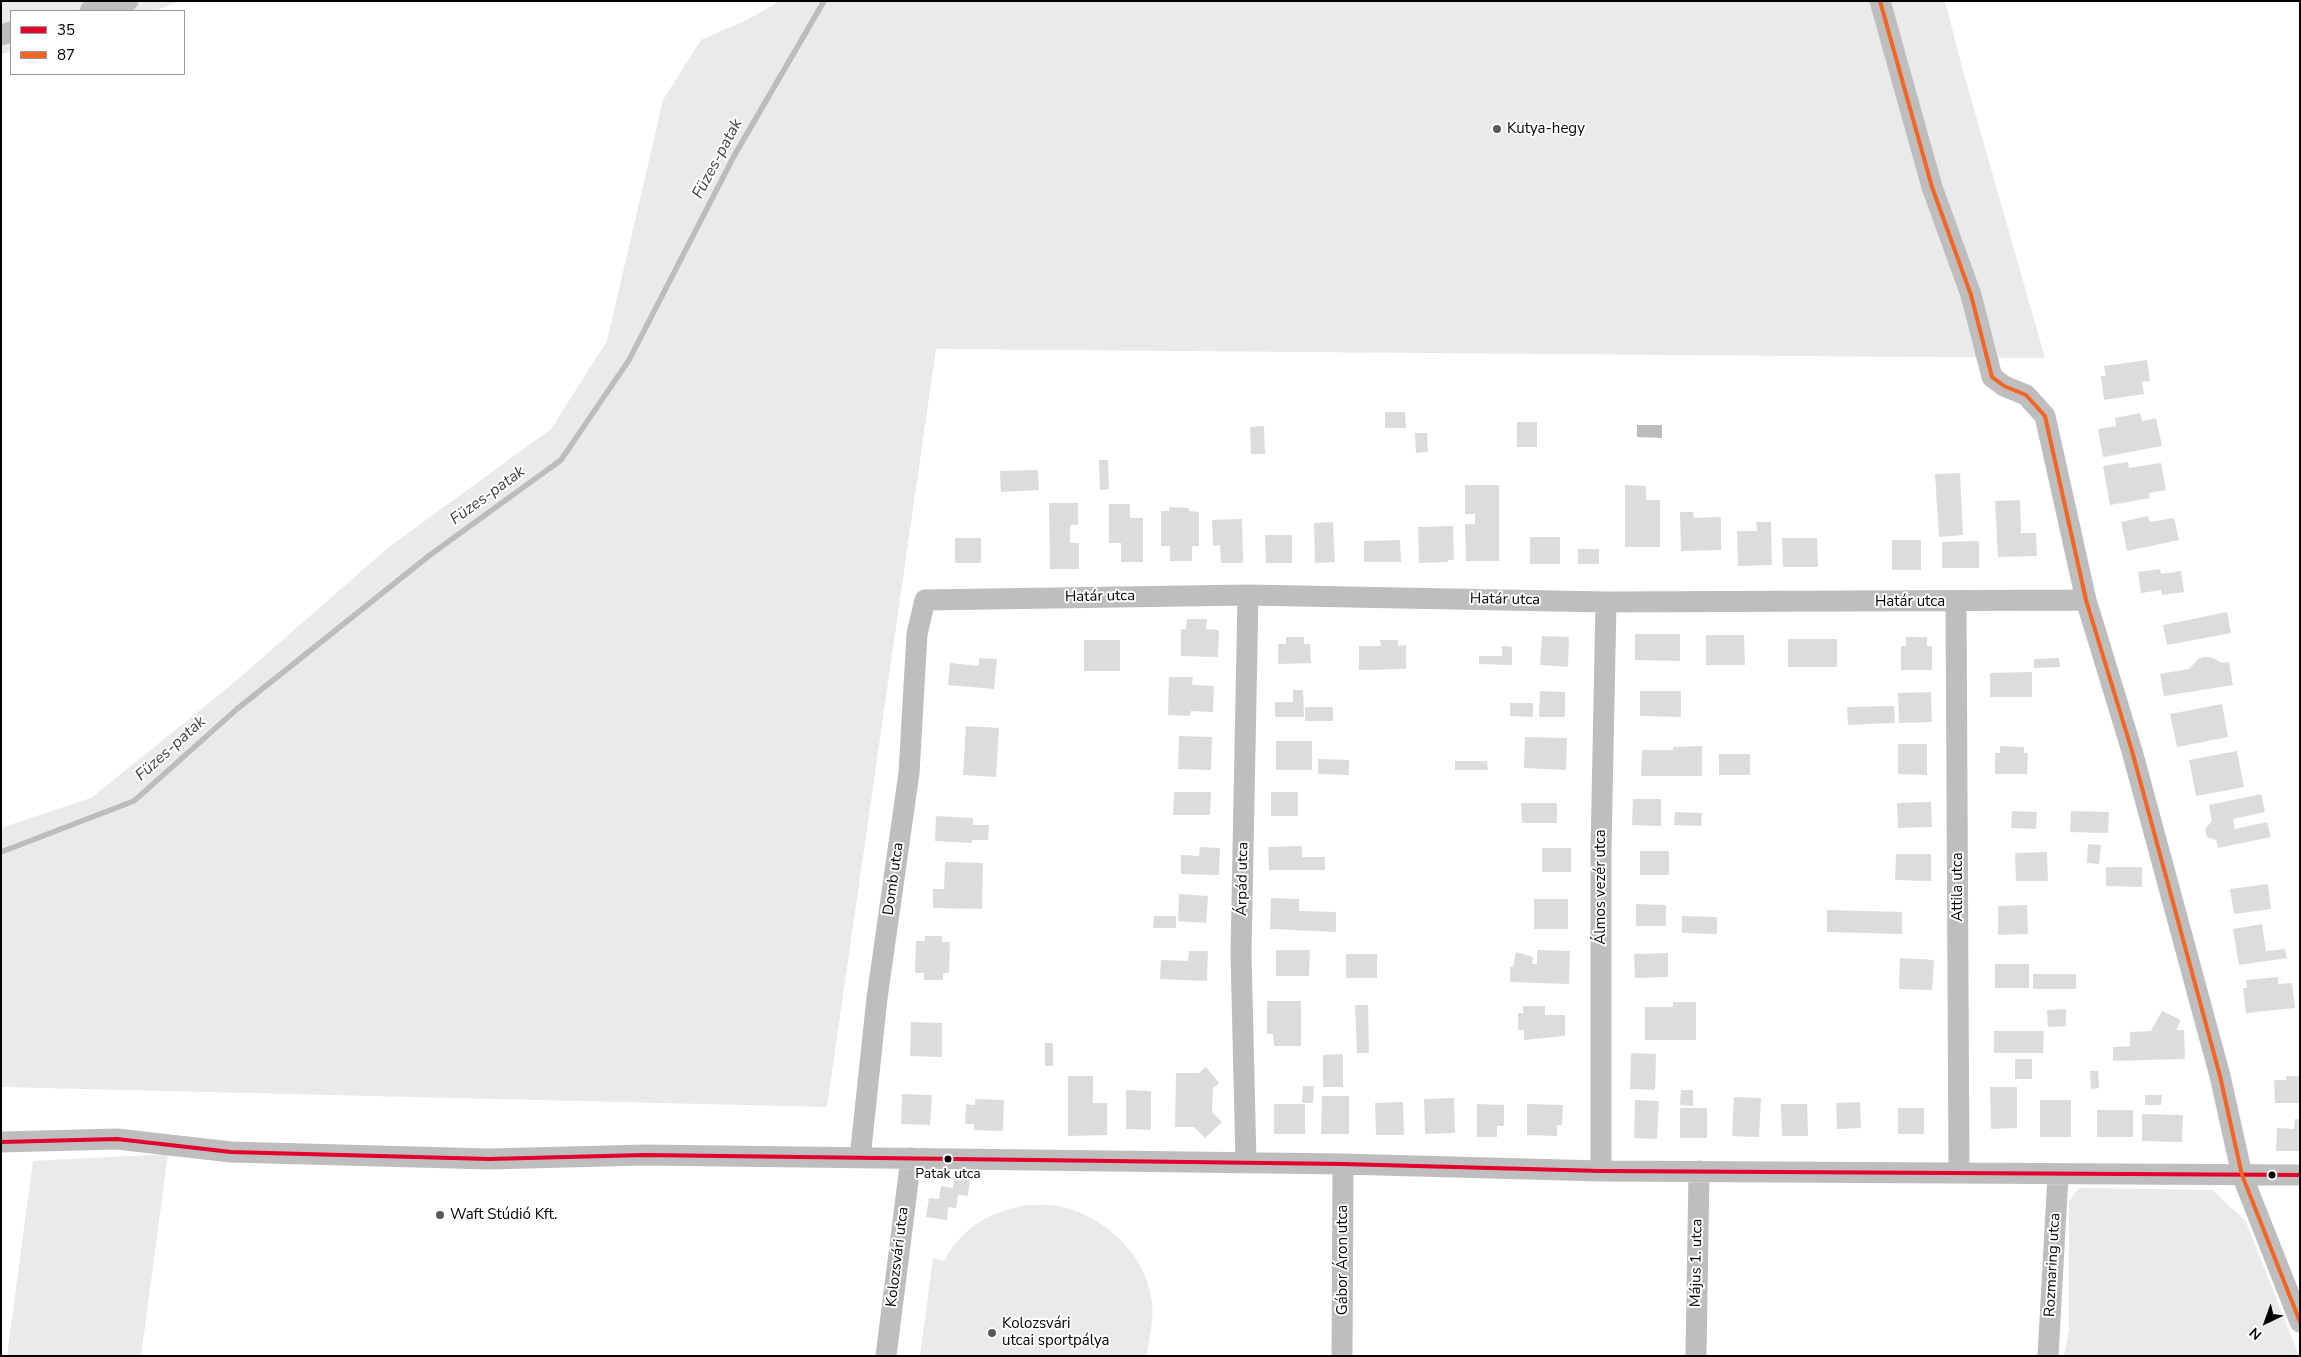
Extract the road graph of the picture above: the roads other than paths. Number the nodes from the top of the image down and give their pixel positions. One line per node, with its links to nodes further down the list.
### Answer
1 (128, 1): 3 (street)
2 (1880, 1): 6 (street)
3 (94, 10)
4 (1248, 595): 5 (street, Határ utca); 7 (street, Határ utca); 12 (street, Árpád utca)
5 (924, 600): 10 (street, Domb utca)
6 (2086, 600): 8 (street, Határ utca); 18 (street)
7 (1606, 602): 8 (street, Határ utca); 14 (street, Álmos vezér utca)
8 (1956, 602): 16 (street, Attila utca)
9 (1, 1142): 10 (street)
10 (860, 1158): 11 (street)
11 (911, 1158): 12 (street); 21 (street, Kolozsvári utca)
12 (1246, 1162): 13 (street)
13 (1343, 1164): 14 (street); 22 (street, Gábor Áron utca)
14 (1601, 1171): 15 (street)
15 (1699, 1171): 16 (street); 23 (street, Május 1. utca)
16 (1960, 1172): 17 (street)
17 (2058, 1175): 18 (street); 24 (street, Rozmaring utca)
18 (2242, 1175): 19 (street); 20 (street)
19 (2300, 1175)
20 (2300, 1322)
21 (886, 1356)
22 (1342, 1356)
23 (1696, 1356)
24 (2048, 1356)

